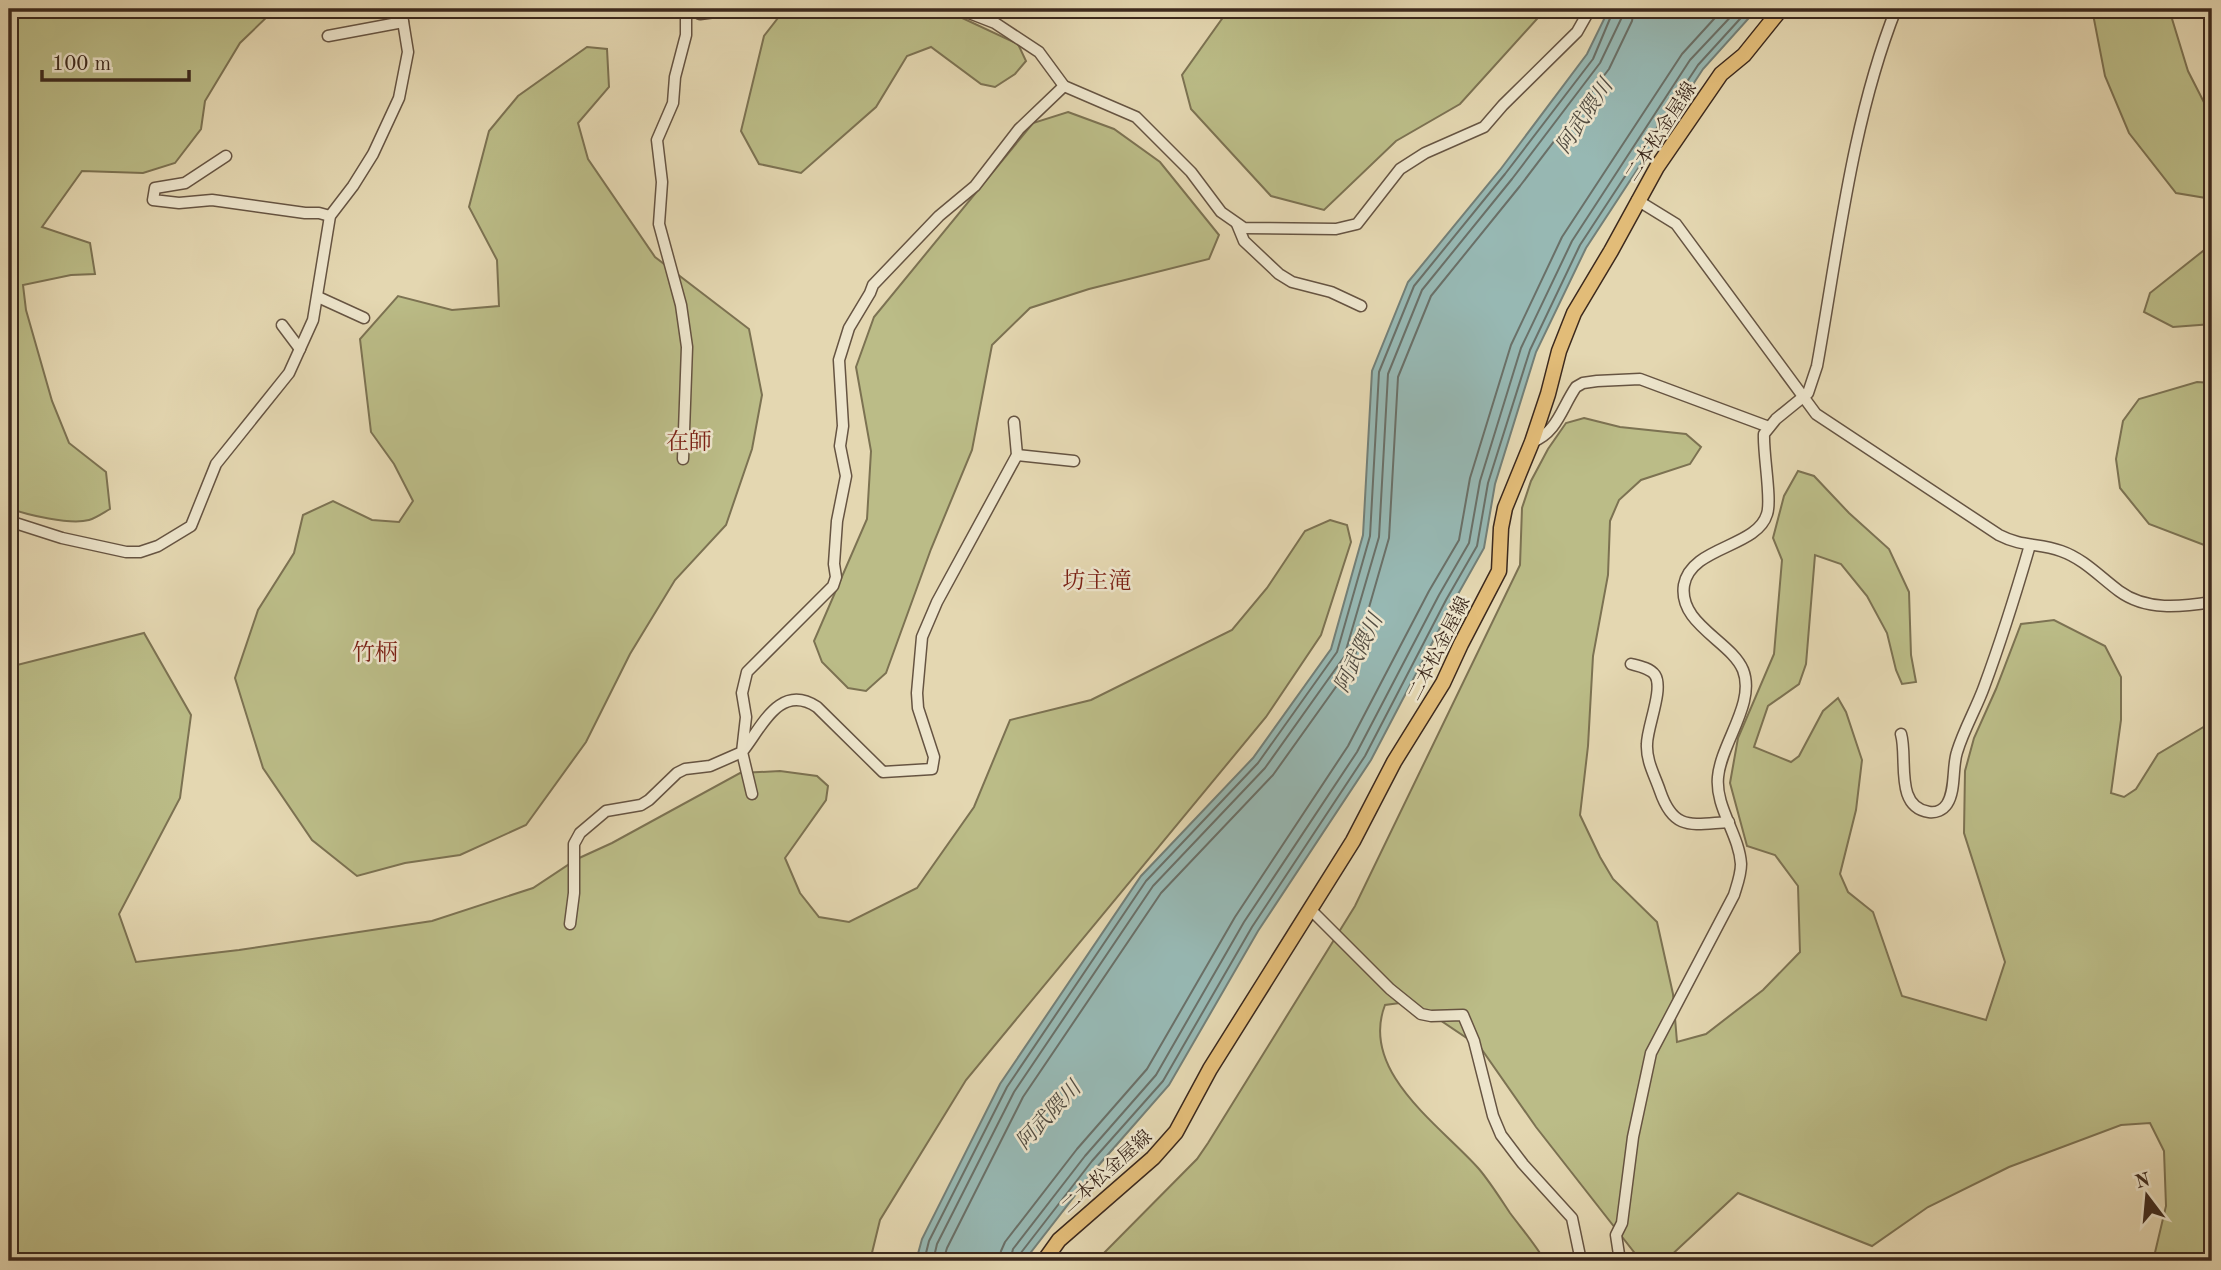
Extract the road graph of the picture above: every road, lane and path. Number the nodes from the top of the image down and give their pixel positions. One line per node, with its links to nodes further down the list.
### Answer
1 (401, 9): 9 (street)
2 (686, 9): 28 (street)
3 (691, 9): 4 (street)
4 (738, 9)
5 (959, 9): 13 (street)
6 (1590, 9): 17 (street)
7 (1780, 9): 15 (main road, 二本松金屋線)
8 (1896, 9): 23 (street)
9 (403, 22): 10 (street); 12 (street)
10 (328, 36)
11 (391, 76): 12 (street)
12 (404, 79): 16 (street)
13 (1064, 86): 17 (street); 35 (street)
14 (226, 156): 16 (street)
15 (1637, 200): 23 (street); 26 (main road, 二本松金屋線)
16 (330, 216): 18 (street)
17 (1237, 224): 19 (street)
18 (318, 297): 20 (street); 22 (street)
19 (1361, 306)
20 (364, 318)
21 (282, 325): 22 (street)
22 (300, 349): 30 (street)
23 (1803, 399): 25 (street); 31 (street)
24 (1014, 422): 27 (street)
25 (1769, 427): 26 (street); 37 (street)
26 (1532, 442): 38 (main road, 二本松金屋線)
27 (1017, 455): 29 (street); 35 (street)
28 (683, 459)
29 (1074, 461)
30 (9, 521)
31 (2030, 545): 32 (street); 34 (street)
32 (2212, 601)
33 (1631, 664): 37 (street)
34 (1901, 734)
35 (742, 752): 36 (street); 39 (street)
36 (752, 794)
37 (1729, 822): 42 (street)
38 (1310, 909): 40 (main road, 二本松金屋線); 41 (street)
39 (570, 924)
40 (1044, 1261)
41 (1581, 1261)
42 (1620, 1261)

